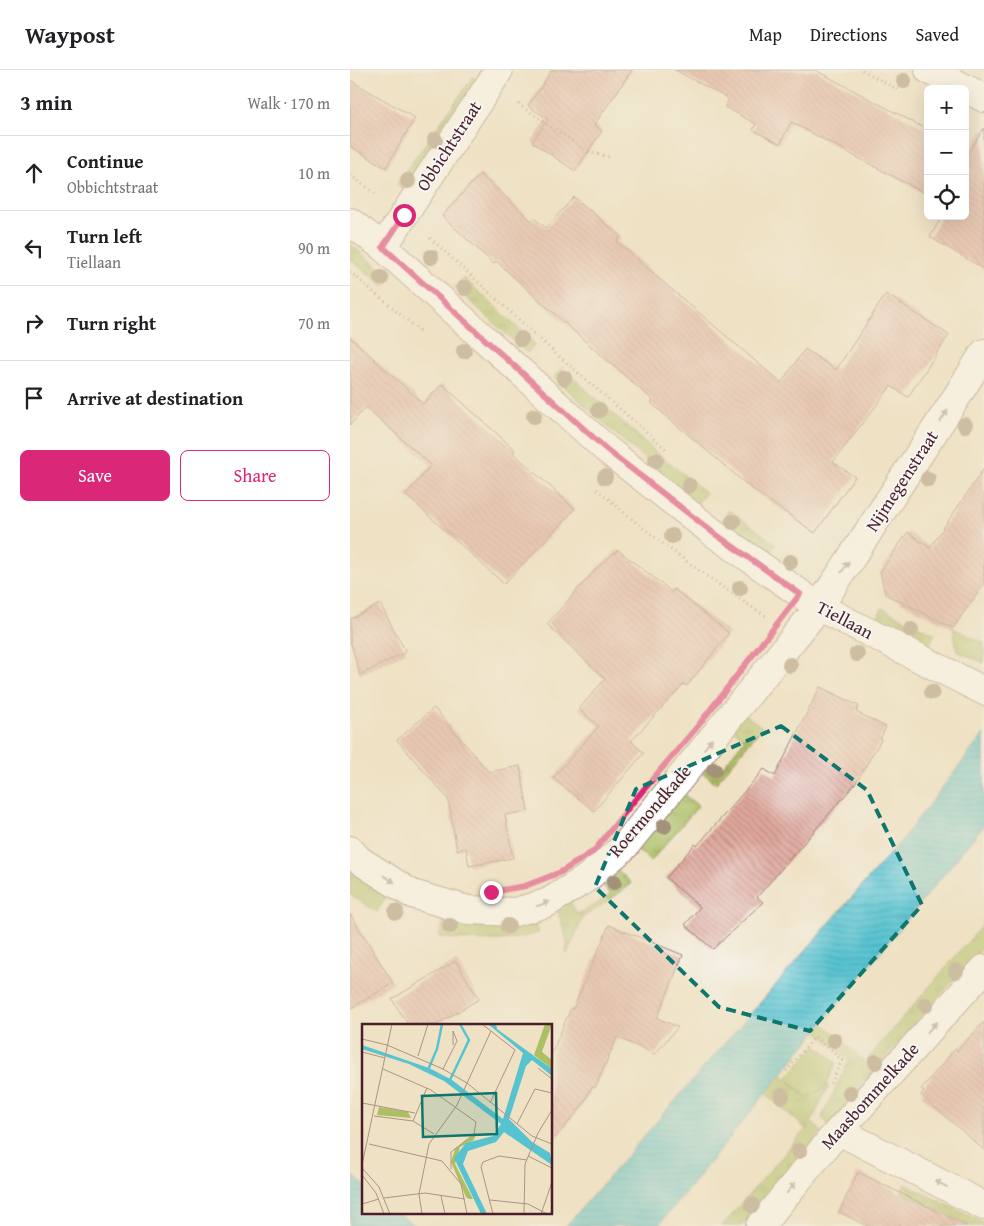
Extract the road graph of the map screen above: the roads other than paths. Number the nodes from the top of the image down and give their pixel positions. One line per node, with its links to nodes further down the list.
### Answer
1 (499, 70): 5 (street, Obbichtstraat)
2 (929, 70): 3 (street)
3 (984, 98)
4 (350, 222): 5 (street, Tiellaan)
5 (383, 247): 7 (street, Tiellaan)
6 (984, 353): 7 (street, Nijmegenstraat, one-way to 6)
7 (819, 607): 8 (street, Tiellaan); 9 (street, Roermondkade, one-way to 7)
8 (984, 691)
9 (350, 850)
10 (984, 969): 11 (street, Maasbommelkade, one-way to 10)
11 (838, 1131): 12 (street, one-way to 11); 13 (street, Maasbommelkade, one-way to 11)
12 (984, 1206)
13 (760, 1226)

